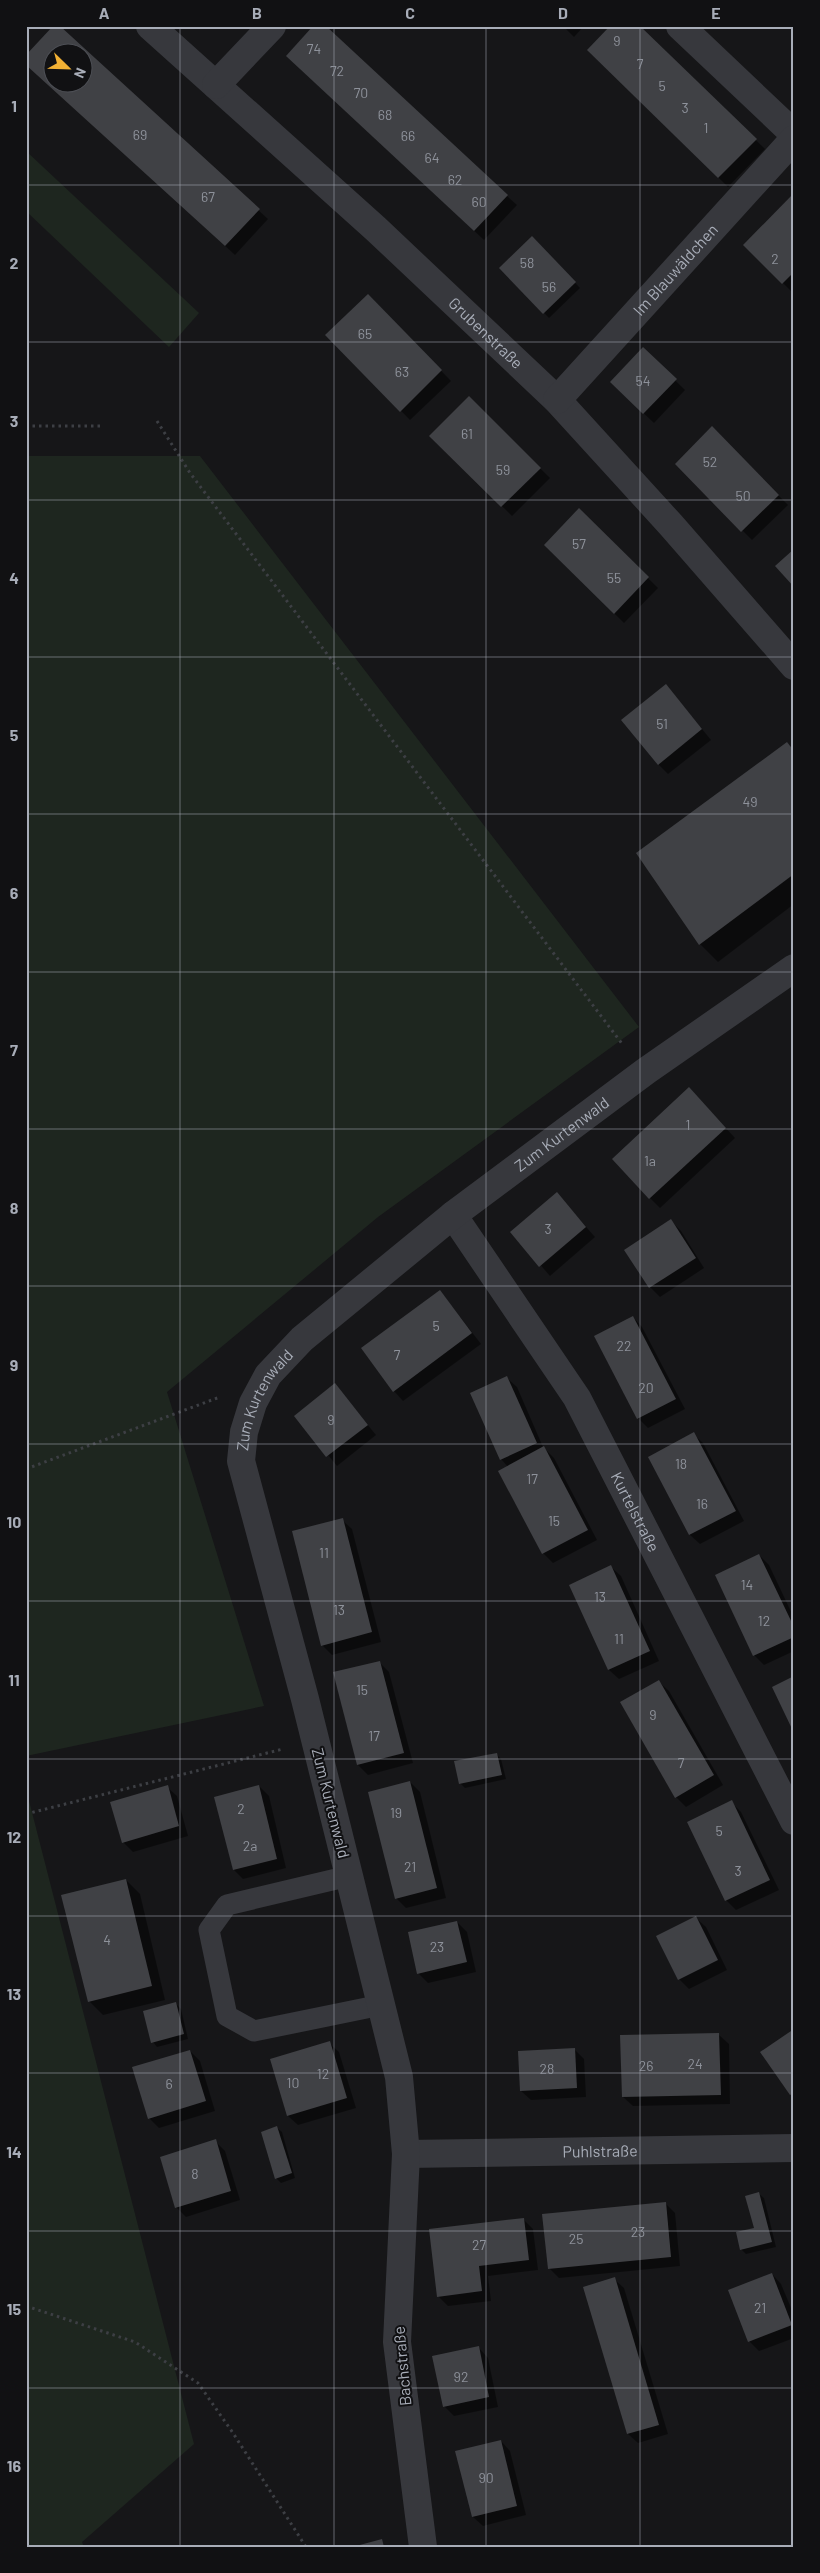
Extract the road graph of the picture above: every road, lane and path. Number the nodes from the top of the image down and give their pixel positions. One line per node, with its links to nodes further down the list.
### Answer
1 (150, 26): 4 (street, Grubenstraße)
2 (272, 26): 4 (street)
3 (680, 26): 5 (street)
4 (216, 85): 7 (street, Grubenstraße)
5 (794, 134)
6 (794, 139): 7 (street, Im Blauwäldchen)
7 (557, 400): 11 (street, Grubenstraße)
8 (157, 421): 13 (path)
9 (26, 426): 10 (path)
10 (104, 426)
11 (794, 666)
12 (794, 968): 13 (street, Zum Kurtenwald)
13 (646, 1071): 14 (street, Zum Kurtenwald)
14 (453, 1215): 15 (street, Zum Kurtenwald); 19 (street, Kurtelstraße)
15 (253, 1403): 16 (path); 17 (street, Zum Kurtenwald)
16 (26, 1469)
17 (315, 1741): 18 (path); 20 (street, Zum Kurtenwald)
18 (26, 1814)
19 (794, 1821)
20 (349, 1876): 21 (street, Zum Kurtenwald); 21 (lane)
21 (381, 2005): 23 (street, Zum Kurtenwald)
22 (794, 2148): 23 (street, Puhlstraße)
23 (406, 2154): 26 (street, Bachstraße)
24 (26, 2306): 25 (path)
25 (306, 2547)
26 (423, 2547)

